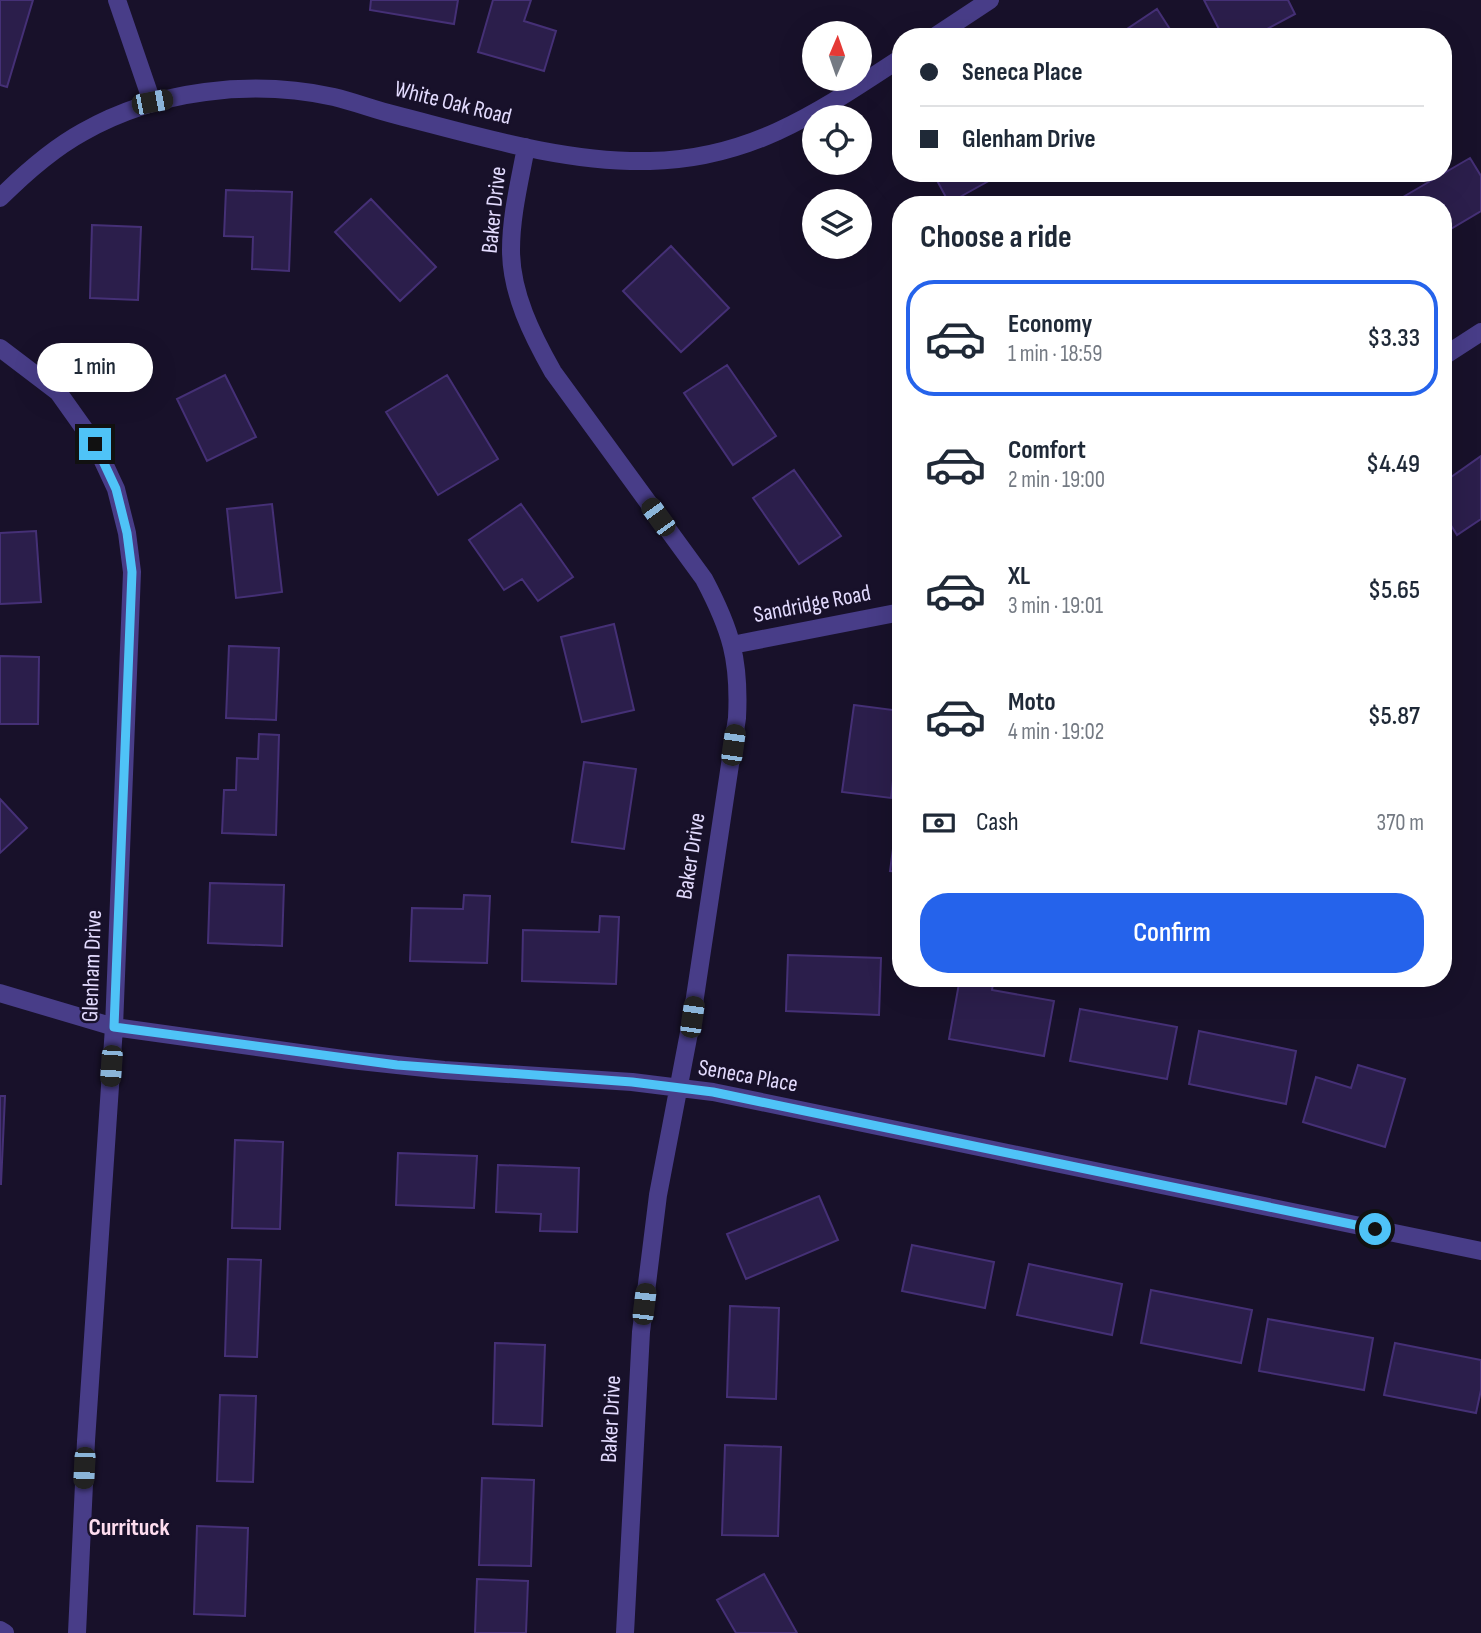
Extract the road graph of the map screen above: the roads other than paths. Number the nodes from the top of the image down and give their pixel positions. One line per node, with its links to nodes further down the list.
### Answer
1 (117, 0): 5 (street)
2 (990, 0): 3 (street)
3 (948, 28)
4 (892, 64): 6 (street, White Oak Road)
5 (152, 102): 6 (street, White Oak Road); 7 (street, White Oak Road)
6 (526, 147): 12 (street, Baker Drive)
7 (0, 198)
8 (1481, 332): 10 (street)
9 (0, 348): 14 (street, Glenham Drive)
10 (1452, 351)
11 (892, 614): 12 (street, Sandridge Road)
12 (733, 645): 15 (street, Baker Drive)
13 (0, 993): 14 (street, Seneca Place)
14 (114, 1027): 15 (street, Seneca Place); 19 (street, Glenham Drive)
15 (678, 1088): 16 (street, Seneca Place); 20 (street, Baker Drive)
16 (1481, 1251)
17 (0, 1630): 18 (street)
18 (5, 1633)
19 (76, 1633)
20 (625, 1633)

